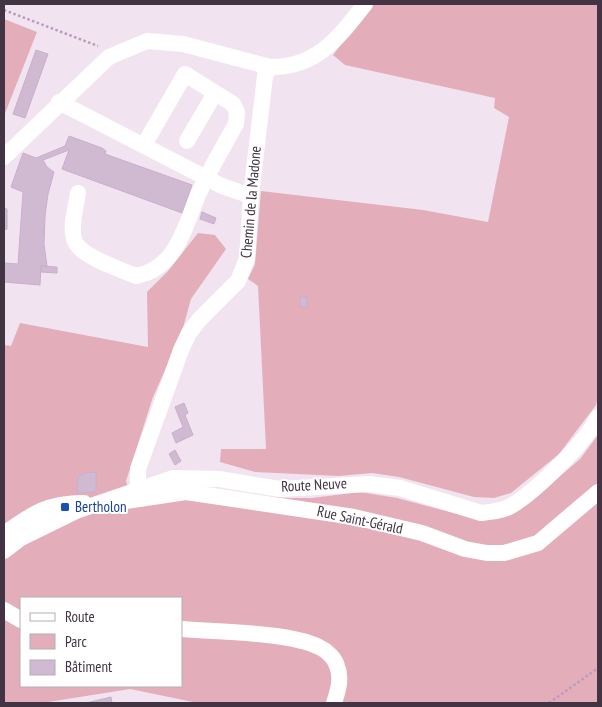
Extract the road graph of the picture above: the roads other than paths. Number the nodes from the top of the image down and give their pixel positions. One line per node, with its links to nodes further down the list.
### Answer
1 (365, 4): 2 (street)
2 (270, 67): 4 (street); 10 (street, Chemin de la Madone)
3 (215, 93): 5 (street); 6 (street); 8 (street)
4 (59, 102): 6 (street); 7 (street)
5 (187, 141)
6 (144, 145): 8 (street)
7 (4, 157)
8 (207, 178): 9 (street); 10 (street)
9 (78, 193)
10 (251, 196): 12 (street, Chemin de la Madone)
11 (598, 417): 12 (street, Route Neuve)
12 (138, 489): 14 (street, Route Neuve)
13 (598, 492): 14 (street, Rue Saint-Gérald)
14 (100, 503): 15 (street); 16 (street, Route Neuve)
15 (4, 534)
16 (4, 551)
17 (4, 610): 18 (street)
18 (20, 619)
19 (182, 629): 20 (street)
20 (334, 703)

